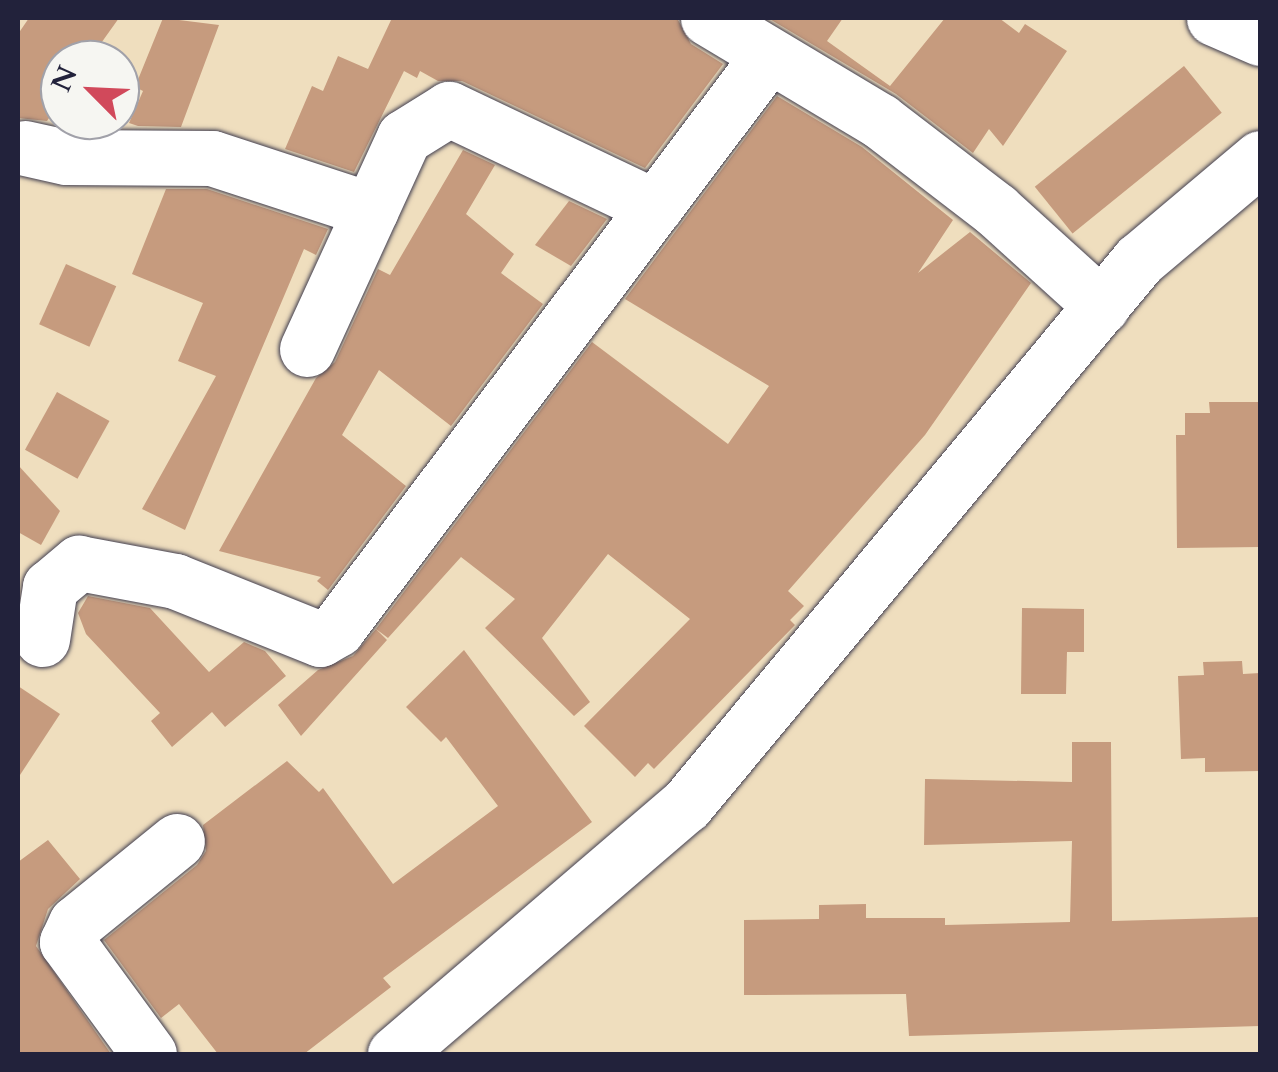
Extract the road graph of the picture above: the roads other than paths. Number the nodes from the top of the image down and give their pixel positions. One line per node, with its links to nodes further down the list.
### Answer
1 (708, 18): 4 (street)
2 (1214, 18): 3 (street)
3 (1260, 38)
4 (769, 55): 7 (street); 9 (street)
5 (25, 148): 8 (street)
6 (1260, 158): 9 (street)
7 (655, 207): 8 (street); 11 (street)
8 (371, 210): 10 (street)
9 (1102, 306): 14 (street)
10 (307, 349)
11 (42, 639)
12 (178, 840): 13 (street)
13 (149, 1054)
14 (395, 1054)

